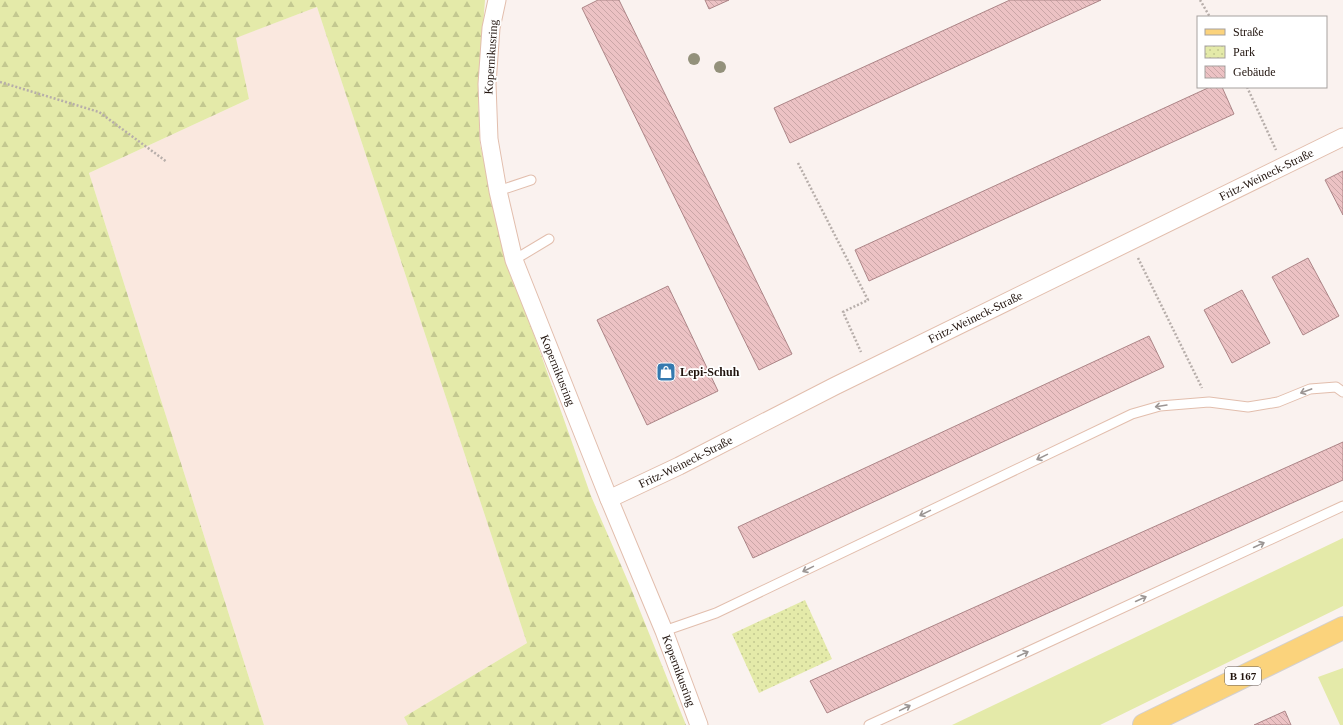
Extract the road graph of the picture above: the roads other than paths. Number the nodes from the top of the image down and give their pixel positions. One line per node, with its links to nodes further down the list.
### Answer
1 (497, 0): 4 (street, Kopernikusring)
2 (1343, 137): 8 (street, Fritz-Weineck-Straße)
3 (531, 180): 4 (lane)
4 (498, 191): 6 (street, Kopernikusring)
5 (549, 239): 6 (lane)
6 (514, 260): 8 (street, Kopernikusring)
7 (1343, 392): 11 (lane, one-way to 11)
8 (609, 499): 11 (street, Kopernikusring)
9 (1343, 506): 13 (lane, one-way to 9)
10 (1343, 628): 14 (main road, B 167)
11 (664, 631): 12 (street, Kopernikusring)
12 (699, 725)
13 (870, 725)
14 (1144, 725)

